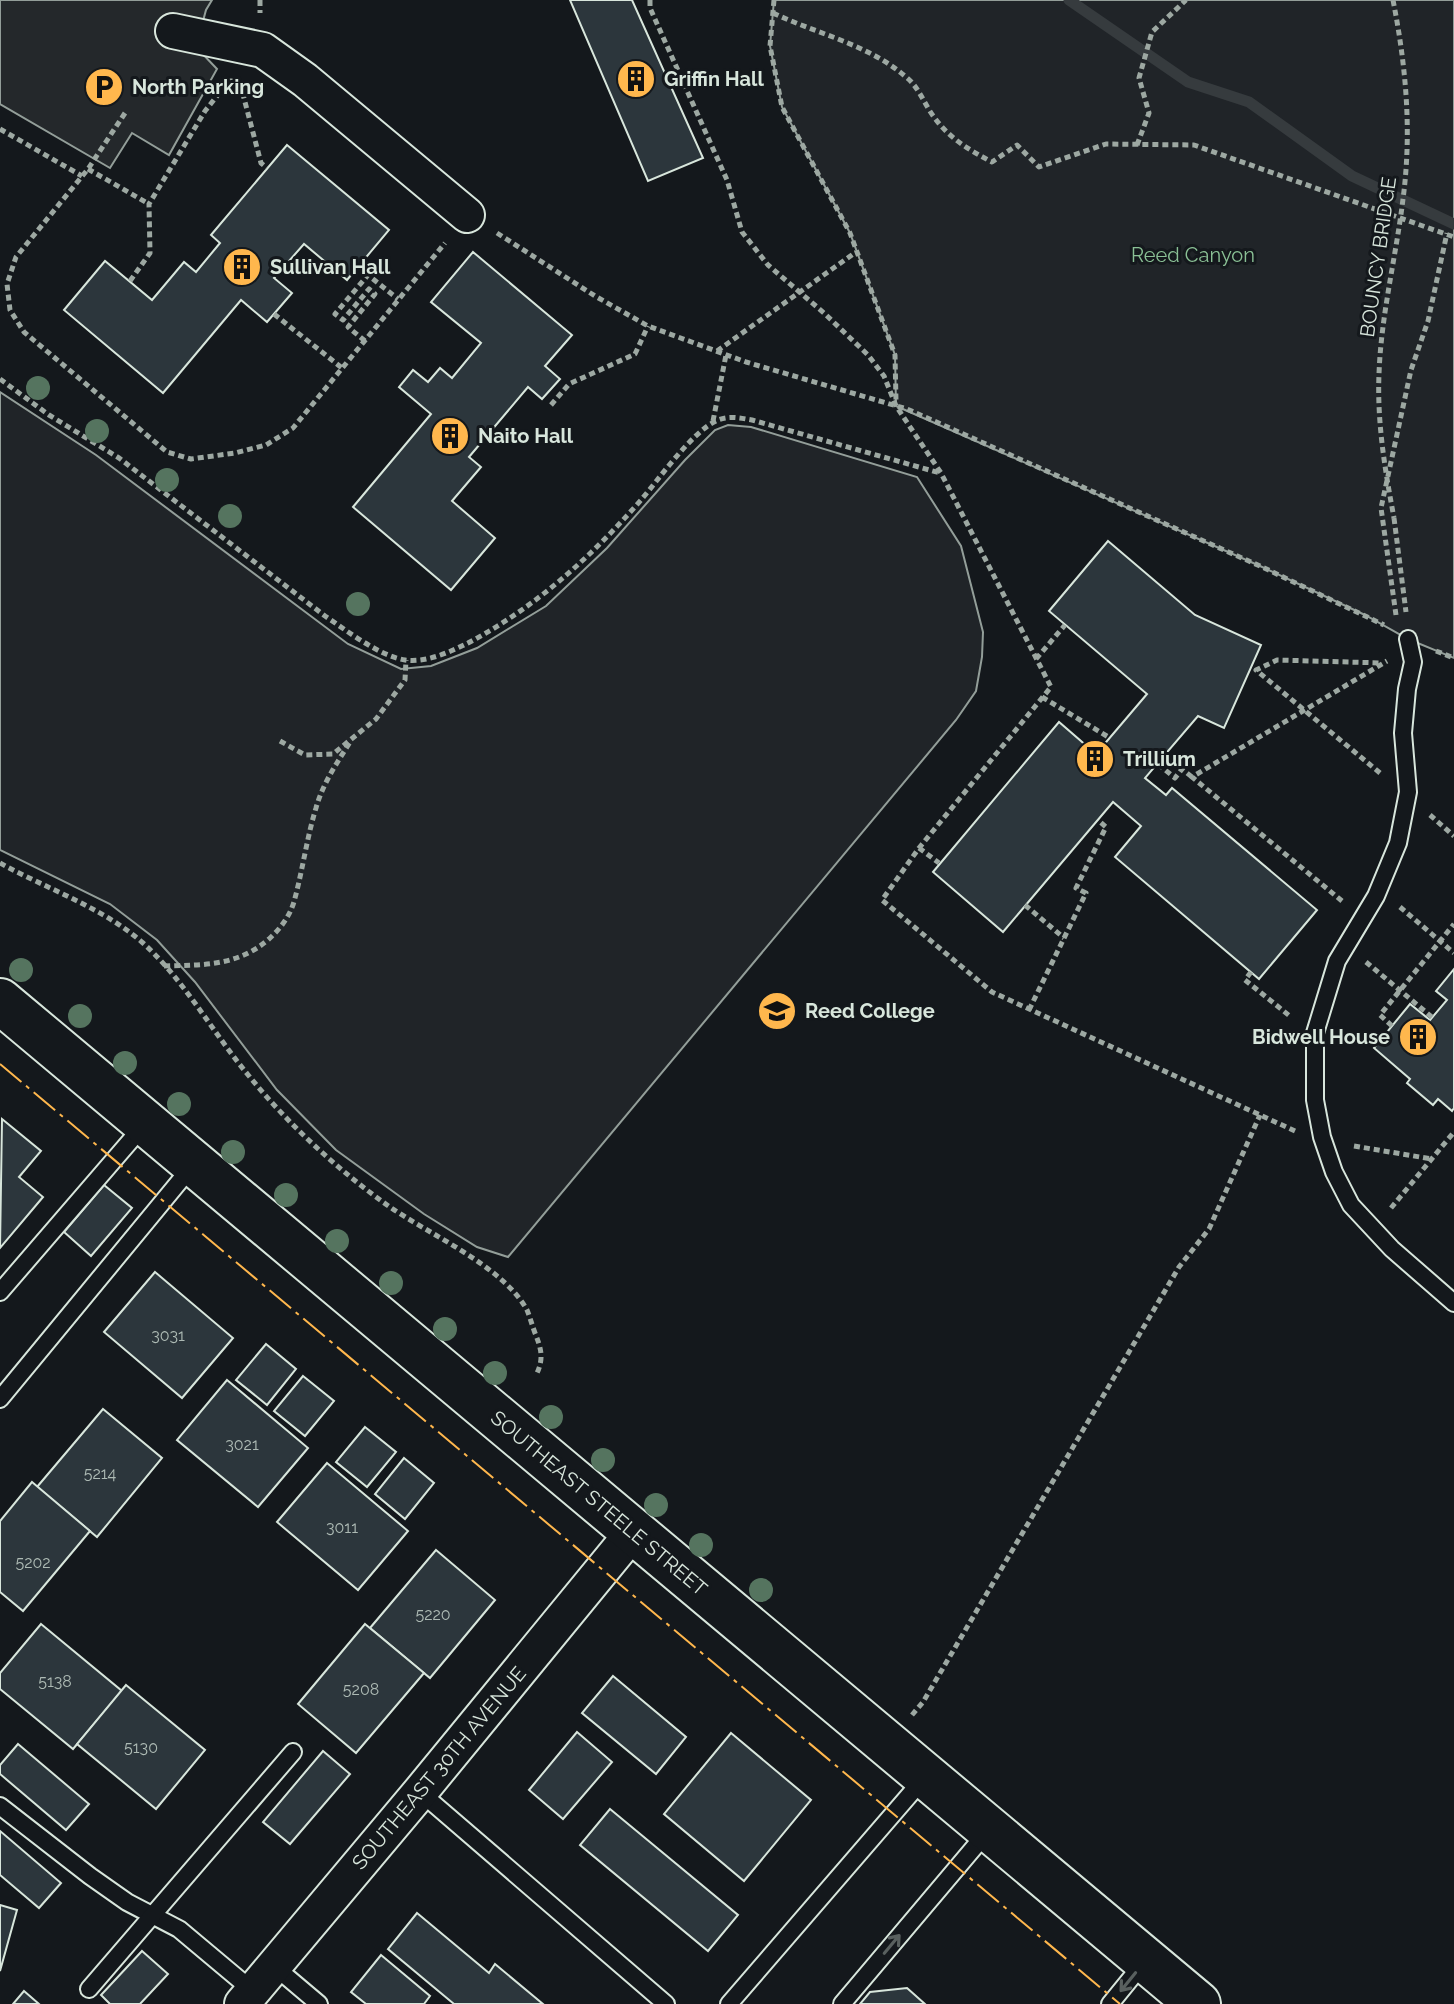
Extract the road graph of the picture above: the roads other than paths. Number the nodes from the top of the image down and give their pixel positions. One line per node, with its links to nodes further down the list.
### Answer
1 (173, 31): 2 (street)
2 (467, 215)
3 (1408, 639): 8 (lane)
4 (0, 1001): 5 (street, SOUTHEAST STEELE STREET)
5 (145, 1124): 6 (street, SOUTHEAST STEELE STREET); 7 (lane)
6 (194, 1164): 9 (lane); 10 (street, SOUTHEAST STEELE STREET)
7 (0, 1292)
8 (1454, 1303)
9 (0, 1399)
10 (634, 1531): 12 (street, SOUTHEAST STEELE STREET); 13 (street, SOUTHEAST 30TH AVENUE)
11 (293, 1752): 16 (lane)
12 (926, 1776): 15 (street, SOUTHEAST STEELE STREET); 22 (lane)
13 (420, 1792): 18 (street, SOUTHEAST 30TH AVENUE); 21 (lane)
14 (0, 1806): 16 (lane)
15 (990, 1829): 17 (street, SOUTHEAST STEELE STREET); 23 (lane, one-way to 15)
16 (152, 1915): 18 (lane); 19 (lane)
17 (1146, 1960): 24 (lane, one-way to 24); 25 (street, SOUTHEAST STEELE STREET)
18 (256, 1987): 20 (lane)
19 (89, 1989)
20 (319, 2004)
21 (666, 2004)
22 (729, 2004)
23 (842, 2004)
24 (1110, 2004)
25 (1198, 2004)

